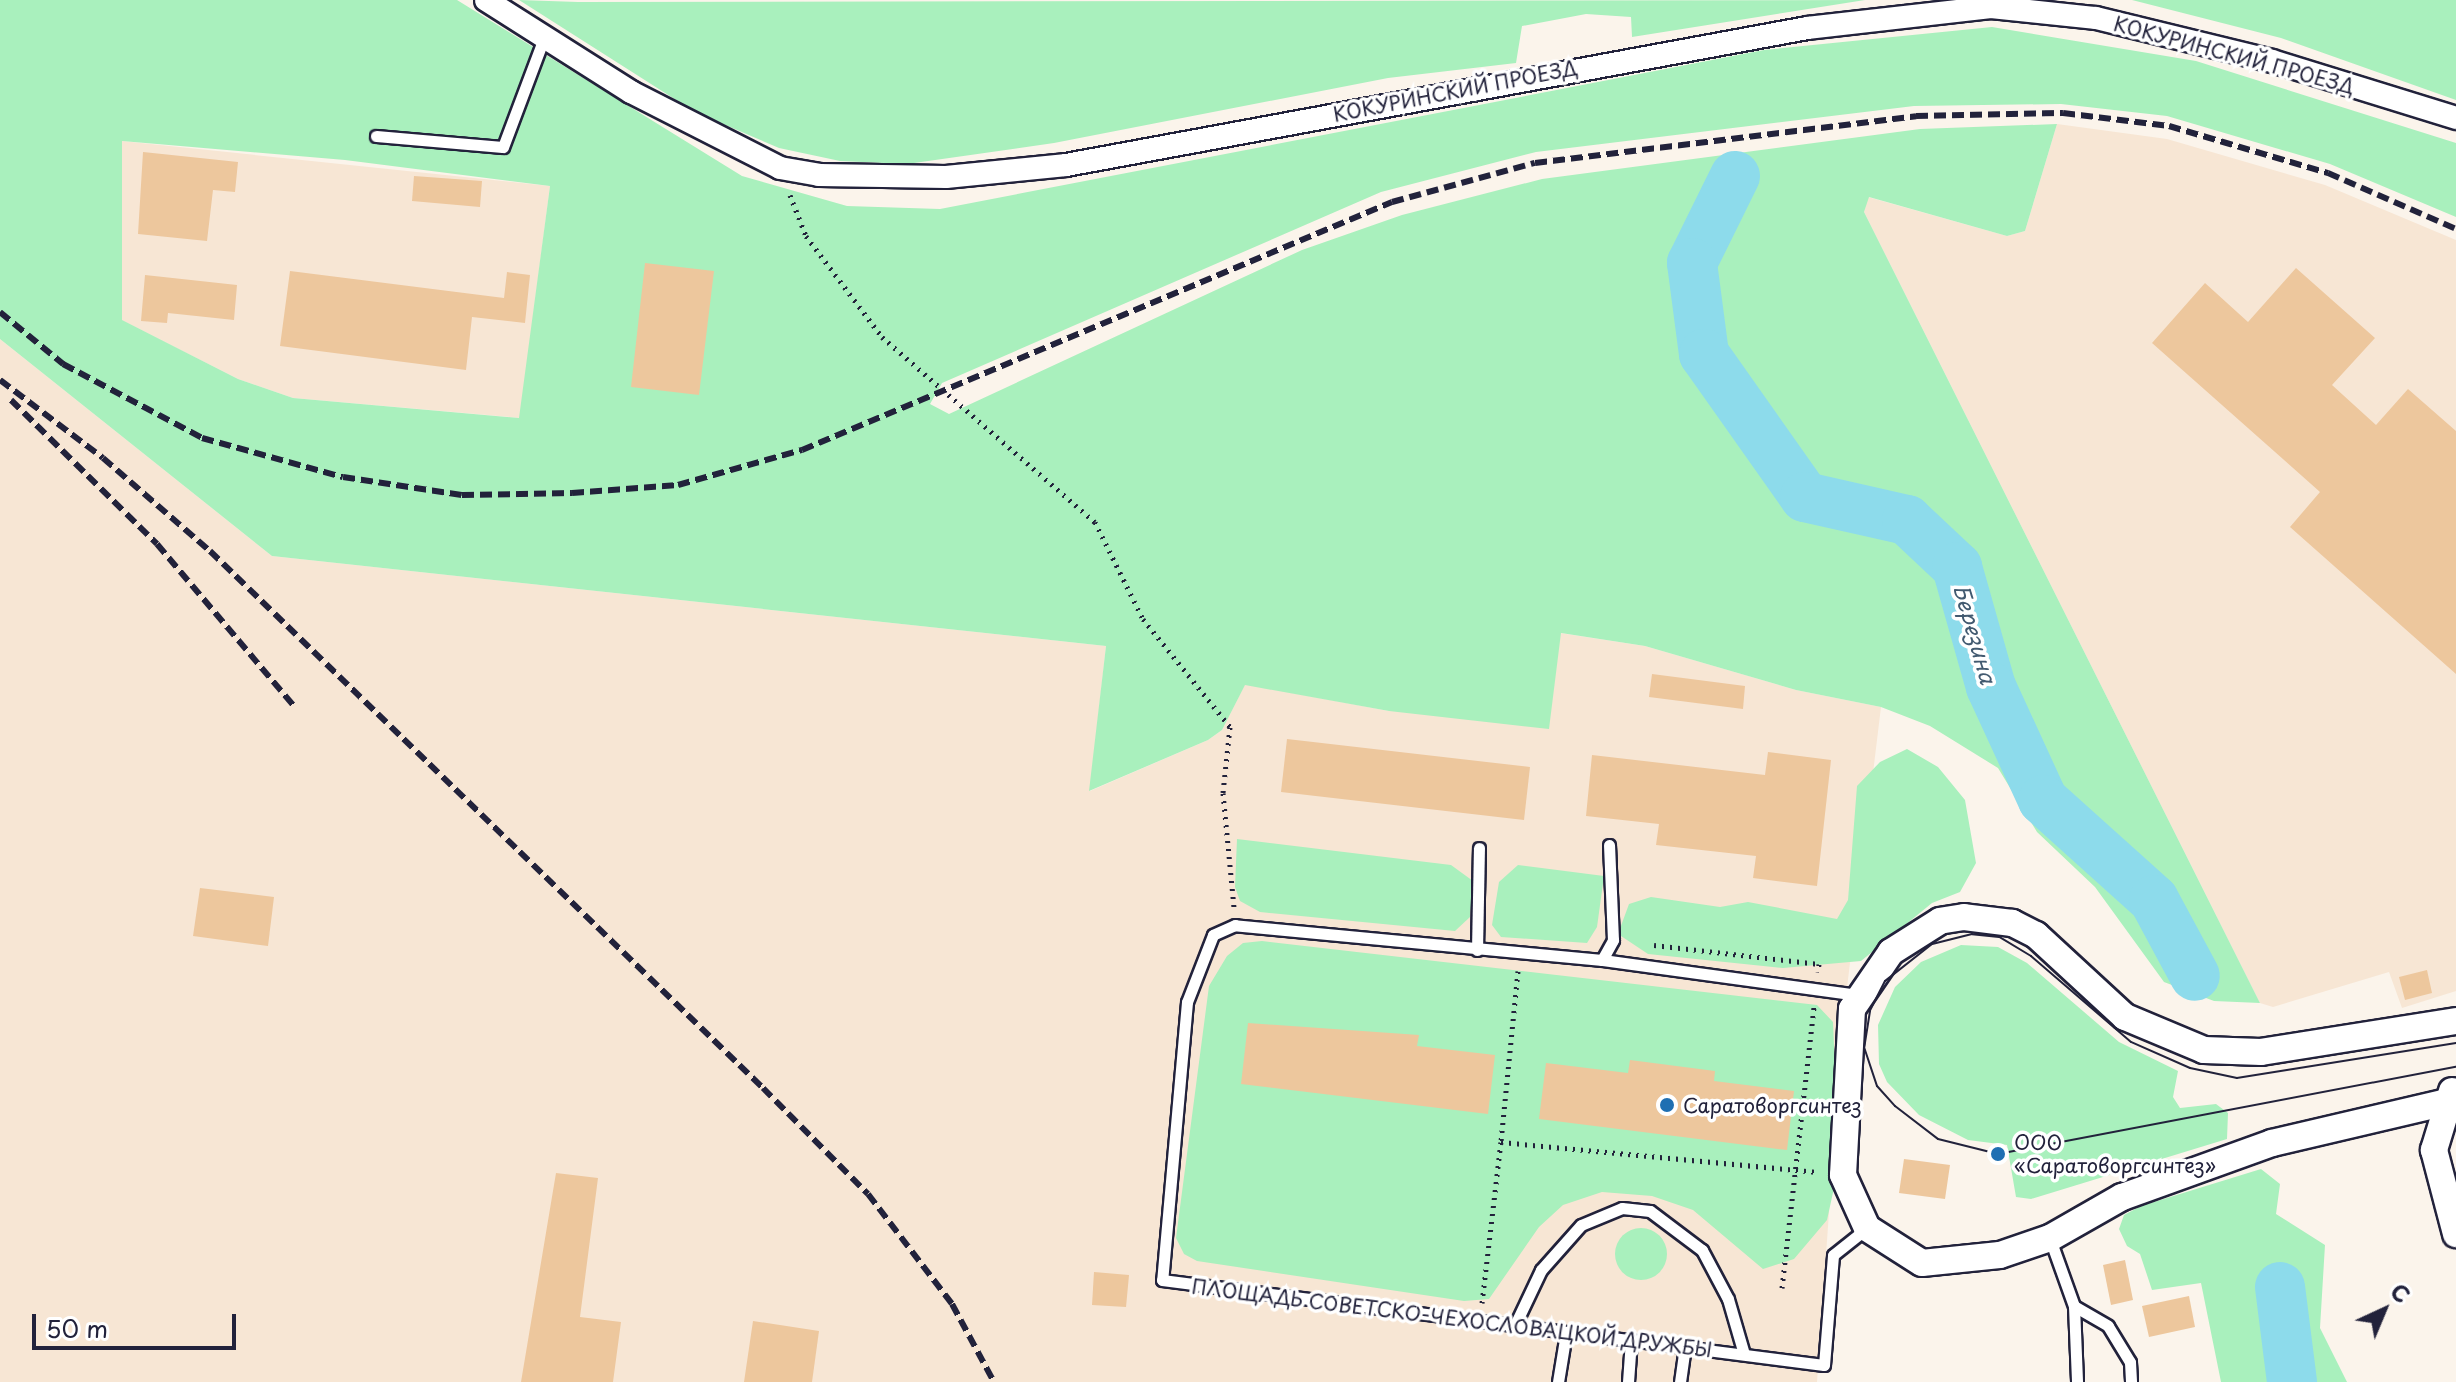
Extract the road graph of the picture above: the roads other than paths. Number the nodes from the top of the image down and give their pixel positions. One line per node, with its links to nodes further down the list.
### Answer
1 (486, 0): 2 (street, КОКУРИНСКИЙ ПРОЕЗД)
2 (544, 38): 3 (street, КОКУРИНСКИЙ ПРОЕЗД); 4 (lane)
3 (2456, 118)
4 (376, 136)
5 (1609, 845): 8 (lane)
6 (1479, 848): 7 (lane)
7 (1477, 950): 8 (lane); 16 (lane, ПЛОЩАДЬ СОВЕТСКО-ЧЕХОСЛОВАЦКОЙ ДРУЖБЫ)
8 (1602, 960): 9 (lane)
9 (1858, 995): 10 (street); 12 (street)
10 (2456, 1021)
11 (2453, 1096): 13 (street); 14 (street)
12 (1867, 1228): 14 (street); 20 (lane, ПЛОЩАДЬ СОВЕТСКО-ЧЕХОСЛОВАЦКОЙ ДРУЖБЫ)
13 (2456, 1234)
14 (2050, 1238): 15 (lane)
15 (2074, 1306): 24 (lane); 25 (lane)
16 (1514, 1327): 17 (lane, ПЛОЩАДЬ СОВЕТСКО-ЧЕХОСЛОВАЦКОЙ ДРУЖБЫ); 20 (lane)
17 (1566, 1333): 18 (lane, ПЛОЩАДЬ СОВЕТСКО-ЧЕХОСЛОВАЦКОЙ ДРУЖБЫ); 21 (lane)
18 (1631, 1340): 19 (lane, ПЛОЩАДЬ СОВЕТСКО-ЧЕХОСЛОВАЦКОЙ ДРУЖБЫ); 22 (lane)
19 (1685, 1348): 20 (lane, ПЛОЩАДЬ СОВЕТСКО-ЧЕХОСЛОВАЦКОЙ ДРУЖБЫ); 23 (lane)
20 (1744, 1354)
21 (1558, 1382)
22 (1628, 1382)
23 (1680, 1382)
24 (2077, 1382)
25 (2131, 1382)

